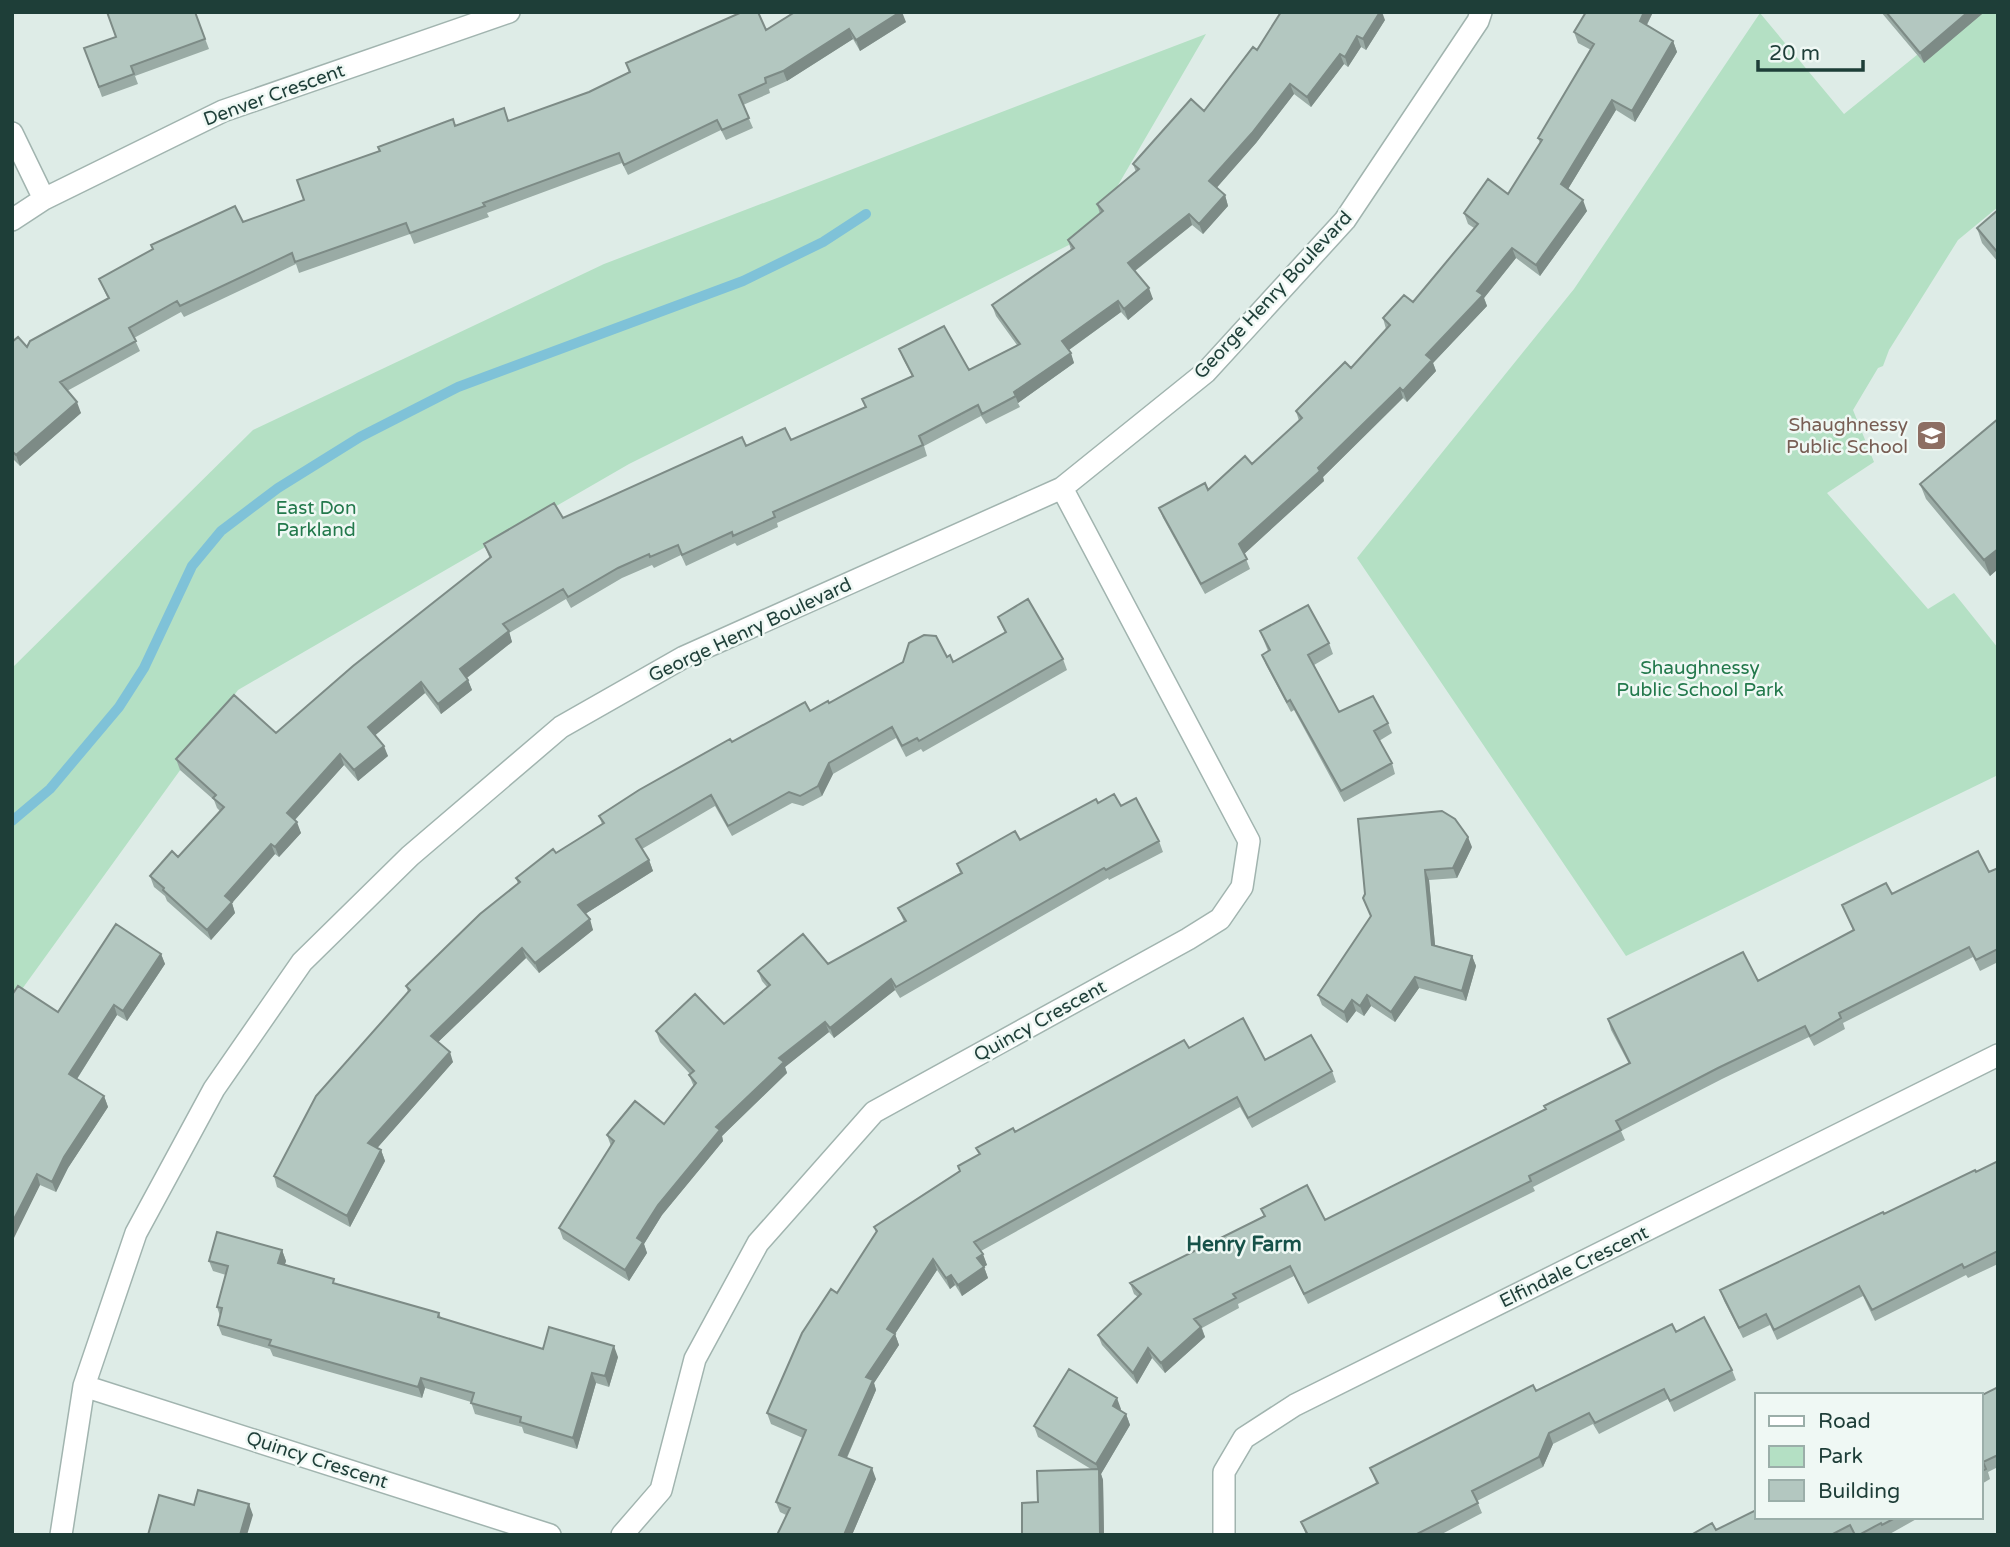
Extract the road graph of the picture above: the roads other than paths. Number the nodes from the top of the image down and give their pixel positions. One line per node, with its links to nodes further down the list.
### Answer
1 (509, 12): 4 (street, Denver Crescent)
2 (1482, 12): 6 (street, George Henry Boulevard)
3 (12, 133): 4 (street)
4 (44, 200): 5 (street, Denver Crescent)
5 (12, 220)
6 (1062, 488): 8 (street, George Henry Boulevard); 11 (street, Quincy Crescent)
7 (1998, 1055): 12 (street, Elfindale Crescent)
8 (84, 1386): 9 (street, George Henry Boulevard); 10 (street, Quincy Crescent)
9 (61, 1535)
10 (550, 1535)
11 (622, 1535)
12 (1224, 1535)

